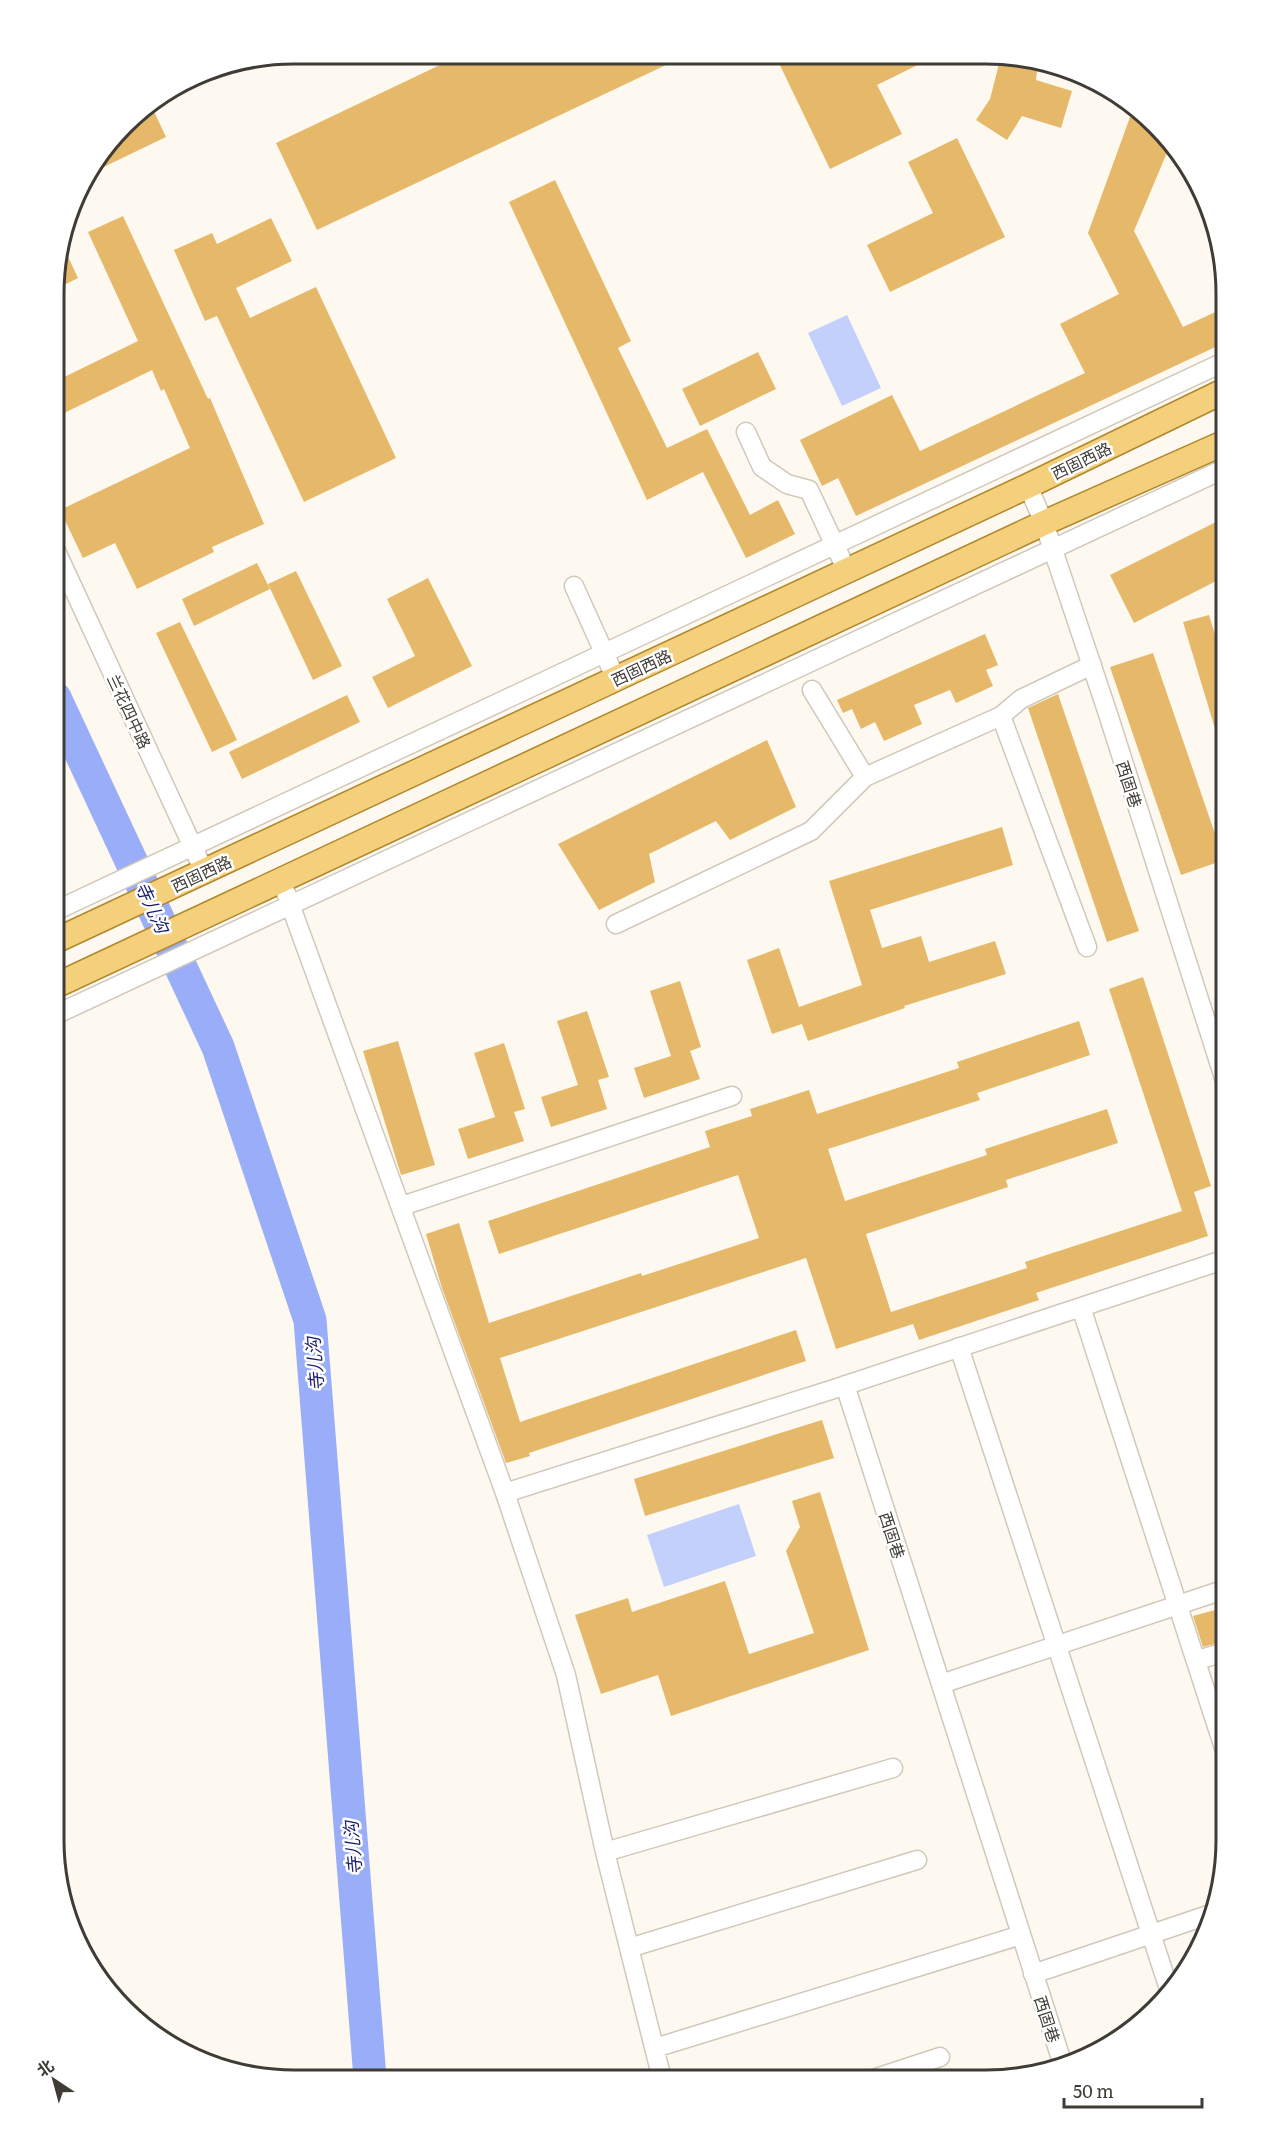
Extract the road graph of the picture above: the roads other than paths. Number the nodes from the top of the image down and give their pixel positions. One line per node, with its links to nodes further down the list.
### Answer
1 (1216, 366): 8 (street)
2 (1216, 395): 6 (main road, 西固西路)
3 (746, 432): 8 (street)
4 (1216, 446): 7 (main road)
5 (1216, 473): 9 (street)
6 (1028, 486): 7 (street, 西固巷); 11 (main road, 西固西路)
7 (1044, 523): 9 (street, 西固巷); 21 (main road)
8 (835, 545): 11 (street); 13 (street)
9 (1052, 548): 14 (street, 西固巷); 22 (street)
10 (64, 568): 19 (street, 兰花四中路)
11 (847, 571): 15 (main road, 西固西路)
12 (574, 586): 13 (street)
13 (604, 653): 15 (street); 19 (street)
14 (1092, 665): 17 (street); 29 (street, 西固巷)
15 (616, 679): 20 (main road, 西固西路)
16 (812, 690): 18 (street)
17 (1001, 716): 18 (street); 26 (street)
18 (865, 777): 24 (street)
19 (192, 846): 20 (street, 兰花四中路); 23 (street)
20 (195, 876): 25 (main road, 西固西路)
21 (281, 880): 22 (street); 27 (main road)
22 (290, 903): 28 (street); 31 (street)
23 (64, 906)
24 (616, 924)
25 (64, 937)
26 (1087, 947)
27 (64, 982)
28 (64, 1011)
29 (1216, 1053)
30 (732, 1096): 31 (street)
31 (402, 1206): 36 (street)
32 (1216, 1262): 33 (street)
33 (1082, 1307): 34 (street); 38 (street)
34 (959, 1347): 35 (street); 39 (street)
35 (845, 1385): 36 (street); 42 (street, 西固巷)
36 (505, 1492): 45 (street)
37 (1216, 1592): 38 (street)
38 (1180, 1604): 39 (street); 41 (street)
39 (1057, 1645): 42 (street); 48 (street)
40 (1216, 1655): 41 (street)
41 (1197, 1660): 43 (street)
42 (941, 1684): 49 (street, 西固巷)
43 (1216, 1720)
44 (893, 1768): 45 (street)
45 (605, 1852): 50 (street)
46 (917, 1860): 50 (street)
47 (1202, 1917): 48 (street, 西固巷)
48 (1151, 1934): 51 (street, 西固巷); 52 (street)
49 (1021, 1935): 51 (street, 西固巷); 53 (street)
50 (629, 1948): 53 (street)
51 (1033, 1974): 55 (street, 西固巷)
52 (1166, 1981)
53 (655, 2048): 56 (street)
54 (940, 2056): 57 (street)
55 (1060, 2057)
56 (660, 2070)
57 (899, 2070)

